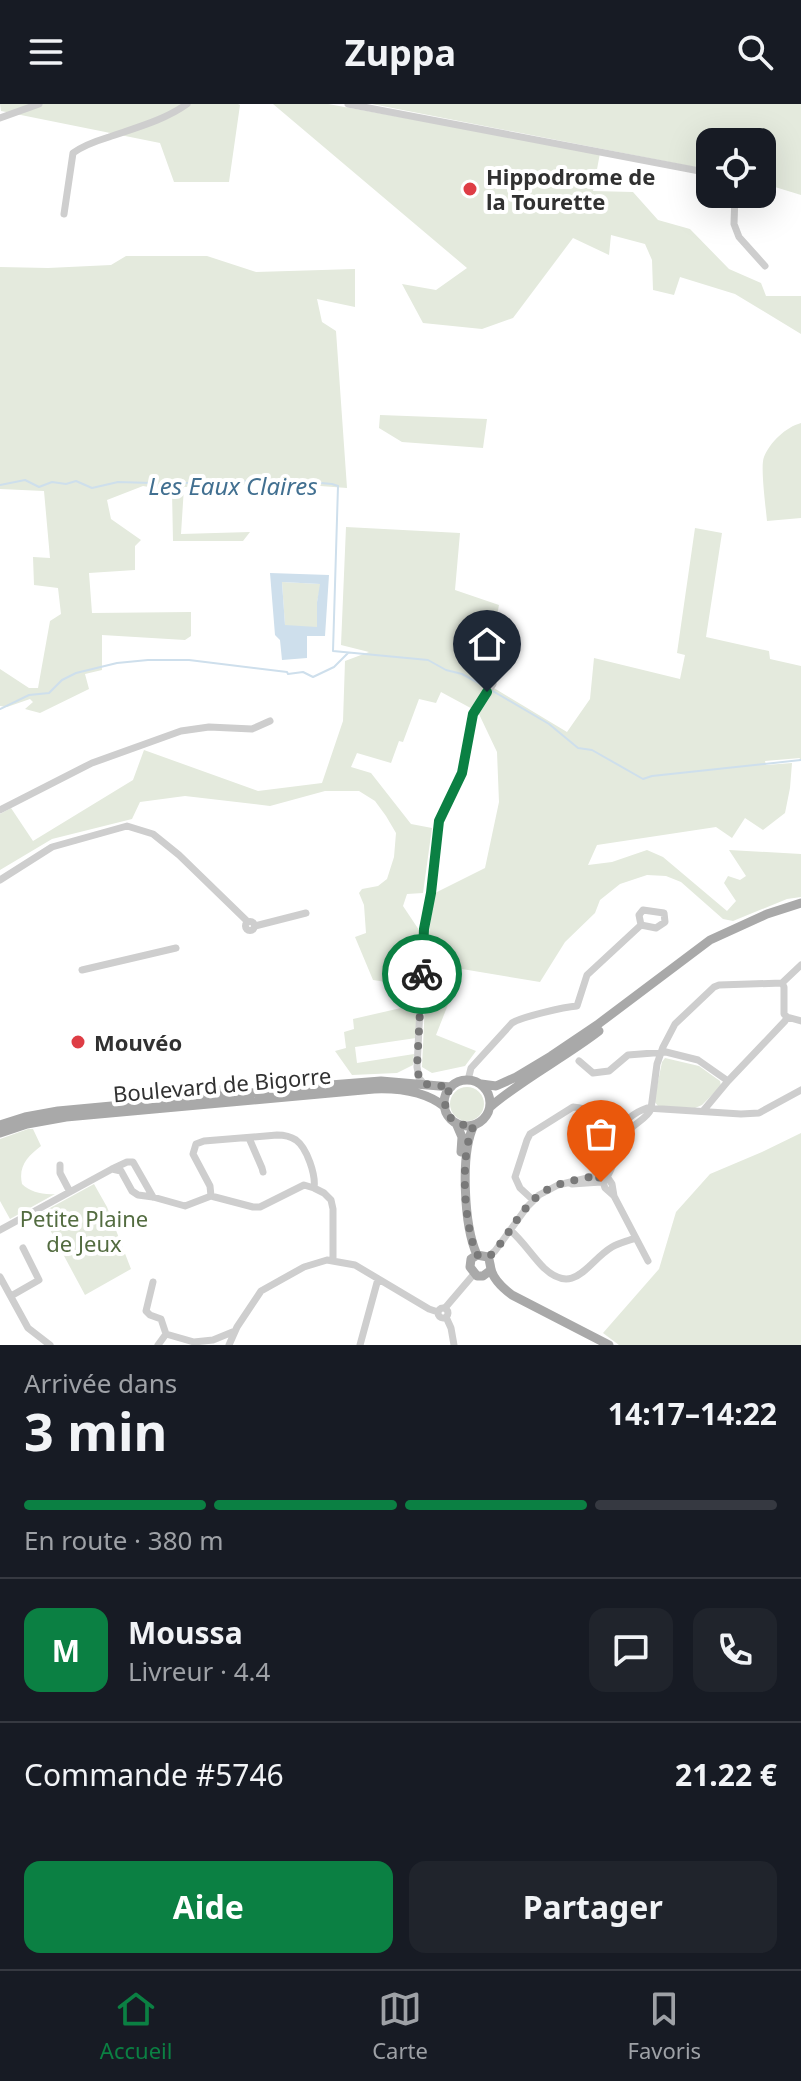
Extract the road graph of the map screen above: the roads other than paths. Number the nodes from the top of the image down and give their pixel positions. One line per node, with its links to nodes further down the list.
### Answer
1 (39, 104): 4 (street)
2 (187, 104): 7 (street)
3 (348, 104): 5 (street)
4 (0, 118)
5 (696, 170)
6 (735, 208): 8 (street)
7 (64, 214)
8 (765, 266)
9 (491, 688): 24 (street)
10 (270, 721): 11 (street)
11 (0, 810)
12 (0, 880): 14 (street)
13 (801, 905): 29 (main road); 36 (main road)
14 (306, 913)
15 (641, 925): 25 (street)
16 (176, 948): 18 (street)
17 (801, 965): 19 (street)
18 (82, 970)
19 (782, 983): 20 (street); 22 (street)
20 (787, 1017): 21 (street); 26 (street)
21 (801, 1021)
22 (661, 1052): 23 (street); 26 (street); 38 (street)
23 (579, 1061)
24 (417, 1067): 27 (street); 28 (street)
25 (468, 1080): 29 (main road); 30 (main road)
26 (728, 1081): 39 (street)
27 (407, 1082): 28 (main road); 34 (main road)
28 (424, 1084): 30 (main road)
29 (481, 1084): 36 (main road)
30 (451, 1087): 35 (main road)
31 (220, 1089): 32 (street); 34 (main road)
32 (202, 1090): 37 (main road)
33 (801, 1090): 39 (street)
34 (271, 1091): 37 (main road, Boulevard de Bigorre)
35 (445, 1107): 40 (main road); 44 (main road, Boulevard de Bigorre)
36 (490, 1107): 42 (main road)
37 (78, 1109): 41 (main road, Boulevard de Bigorre)
38 (651, 1109): 39 (street); 43 (street); 49 (street)
39 (703, 1111)
40 (456, 1123): 42 (main road); 55 (main road)
41 (0, 1125)
42 (474, 1125): 55 (main road)
43 (618, 1130): 49 (street); 54 (street)
44 (0, 1133)
45 (249, 1138): 48 (street); 50 (street); 52 (street)
46 (60, 1165): 51 (street)
47 (112, 1169): 51 (street); 53 (street); 53 (street)
48 (263, 1172)
49 (603, 1178): 54 (street); 58 (street)
50 (314, 1188): 52 (street); 61 (street)
51 (70, 1192): 56 (street)
52 (211, 1196): 53 (street)
53 (153, 1197)
54 (533, 1200): 57 (street)
55 (468, 1214): 60 (main road)
56 (0, 1230)
57 (510, 1230): 58 (street); 60 (street)
58 (635, 1238): 62 (street)
59 (23, 1248): 67 (street)
60 (483, 1256): 63 (main road); 63 (main road)
61 (333, 1260): 65 (street); 69 (street)
62 (648, 1261)
63 (483, 1273): 68 (street); 76 (main road); 77 (main road)
64 (0, 1277): 67 (street)
65 (378, 1279): 68 (street); 74 (street)
66 (153, 1282): 70 (street)
67 (11, 1296): 71 (street)
68 (443, 1312): 75 (street)
69 (235, 1331): 70 (street); 73 (street)
70 (166, 1334): 72 (street)
71 (50, 1345)
72 (158, 1345)
73 (229, 1345)
74 (360, 1345)
75 (454, 1345)
76 (600, 1345)
77 (609, 1345)

